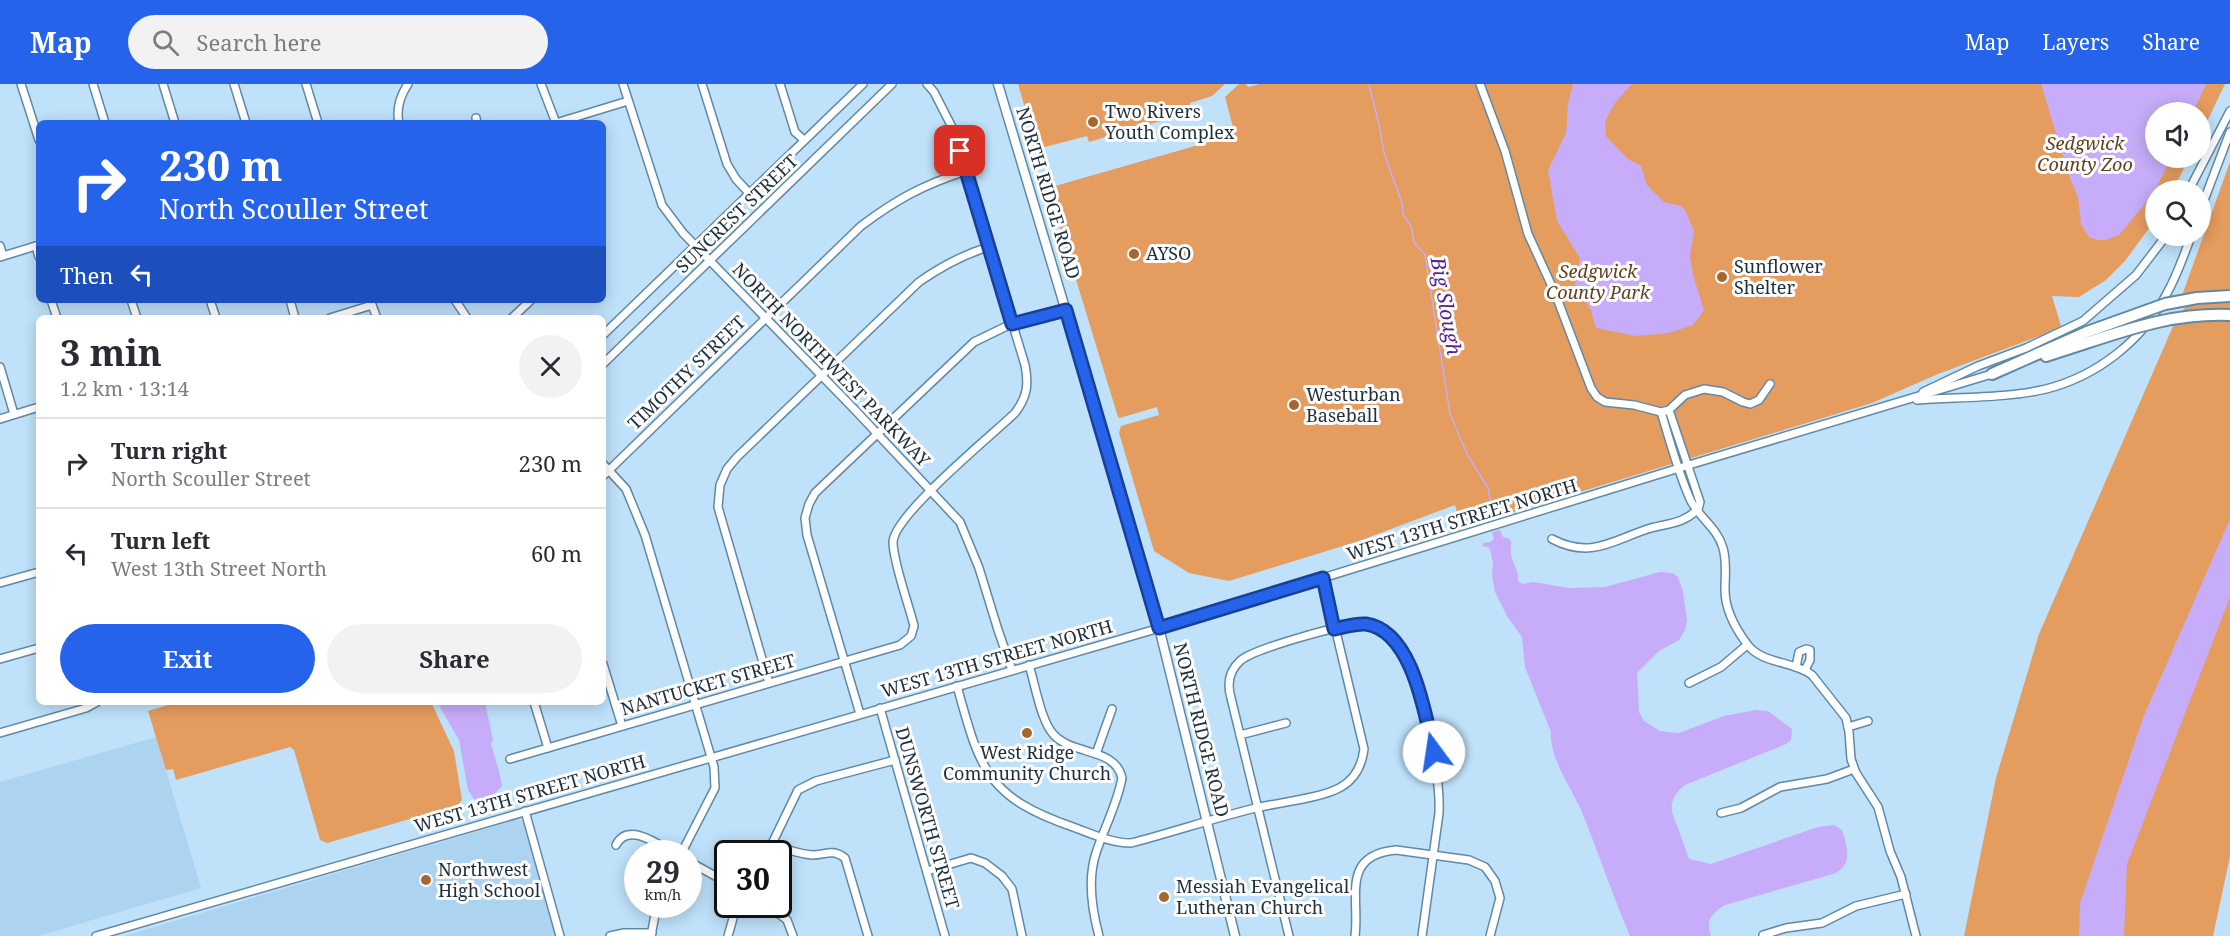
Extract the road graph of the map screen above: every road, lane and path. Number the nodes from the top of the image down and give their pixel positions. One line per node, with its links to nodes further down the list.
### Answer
1 (21, 84): 25 (street)
2 (93, 84): 18 (street)
3 (163, 84): 19 (street)
4 (234, 84): 20 (street)
5 (306, 84): 21 (street)
6 (408, 84): 22 (street)
7 (541, 84): 23 (street)
8 (623, 84): 16 (street, NORTH NORTHWEST PARKWAY)
9 (702, 84): 31 (street)
10 (780, 84): 27 (street)
11 (863, 84): 27 (street)
12 (892, 84): 39 (street, SUNCREST STREET)
13 (927, 84): 28 (street)
14 (998, 84): 43 (main road, NORTH RIDGE ROAD)
15 (1480, 84): 59 (street)
16 (628, 101): 24 (street); 33 (street, NORTH NORTHWEST PARKWAY)
17 (2230, 111): 29 (street)
18 (104, 120)
19 (174, 120)
20 (245, 120)
21 (317, 120)
22 (398, 120)
23 (555, 120)
24 (566, 120)
25 (36, 131)
26 (2230, 132): 30 (street)
27 (804, 140): 31 (street)
28 (966, 171): 37 (street); 47 (street, TIMOTHY STREET)
29 (2194, 180)
30 (2211, 183)
31 (749, 193): 33 (street)
32 (36, 245): 38 (street)
33 (695, 245): 39 (street, NORTH NORTHWEST PARKWAY); 49 (street)
34 (0, 246): 38 (street)
35 (2158, 246): 56 (street, WEST 13TH STREET NORTH)
36 (2187, 246): 56 (street, WEST 13TH STREET NORTH)
37 (988, 247): 48 (street); 54 (street)
38 (2, 256)
39 (710, 261): 47 (street, NORTH NORTHWEST PARKWAY); 51 (street, SUNCREST STREET)
40 (2230, 296): 50 (highway, bridge)
41 (371, 303): 44 (street)
42 (528, 303): 45 (street)
43 (1066, 310): 48 (street); 72 (main road, NORTH RIDGE ROAD)
44 (338, 315)
45 (515, 315)
46 (2230, 315): 50 (highway, bridge)
47 (765, 318): 54 (street, NORTH NORTHWEST PARKWAY); 65 (street, TIMOTHY STREET)
48 (1012, 324): 62 (street); 66 (street)
49 (606, 332)
50 (2088, 337): 53 (highway)
51 (606, 361)
52 (0, 367): 60 (street)
53 (1992, 374): 56 (street, WEST 13TH STREET NORTH)
54 (821, 376): 62 (street, NORTH NORTHWEST PARKWAY); 83 (street)
55 (1770, 384): 58 (street)
56 (1903, 401): 63 (street, WEST 13TH STREET NORTH)
57 (36, 408): 60 (street)
58 (1669, 410): 59 (street); 63 (street)
59 (1661, 412): 64 (street)
60 (15, 414): 61 (street)
61 (0, 419)
62 (877, 433): 66 (street, NORTH NORTHWEST PARKWAY); 77 (street)
63 (1689, 465): 64 (street, WEST 13TH STREET NORTH); 67 (street)
64 (1679, 468): 67 (street); 70 (street, WEST 13TH STREET NORTH)
65 (606, 473): 86 (street)
66 (931, 491): 77 (street, NANTUCKET STREET); 80 (street, NORTH NORTHWEST PARKWAY)
67 (1698, 509): 68 (street); 74 (street)
68 (1552, 539)
69 (36, 573): 71 (street)
70 (1323, 578): 72 (street, WEST 13TH STREET NORTH); 73 (street)
71 (0, 583)
72 (1159, 628): 78 (street, WEST 13TH STREET NORTH); 107 (main road, NORTH RIDGE ROAD)
73 (1334, 629): 97 (street); 104 (street); 114 (street)
74 (1747, 645): 79 (street); 84 (street)
75 (36, 649): 76 (street)
76 (0, 659)
77 (844, 662): 83 (street, NANTUCKET STREET); 91 (street)
78 (1029, 665): 80 (street, WEST 13TH STREET NORTH); 99 (street)
79 (1796, 667): 81 (street); 81 (street)
80 (1012, 670): 85 (street, WEST 13TH STREET NORTH)
81 (1805, 670): 95 (street)
82 (606, 674): 94 (street)
83 (770, 683): 86 (street, NANTUCKET STREET)
84 (1689, 683)
85 (957, 686): 89 (street, WEST 13TH STREET NORTH); 108 (street)
86 (695, 704): 94 (street, NANTUCKET STREET); 100 (street)
87 (91, 705): 96 (street)
88 (535, 705): 98 (street)
89 (880, 708): 91 (street, WEST 13TH STREET NORTH); 102 (street, DUNSWORTH STREET)
90 (1112, 710): 99 (street)
91 (860, 714): 100 (street, WEST 13TH STREET NORTH)
92 (1868, 721): 95 (street)
93 (1286, 723): 97 (street)
94 (622, 726): 98 (street, NANTUCKET STREET)
95 (1848, 727): 103 (street)
96 (0, 734)
97 (1240, 735): 104 (street)
98 (548, 748): 101 (street, NANTUCKET STREET)
99 (1096, 754): 108 (street)
100 (711, 758): 105 (street, WEST 13TH STREET NORTH); 110 (street)
101 (510, 759)
102 (895, 760): 111 (street); 115 (street, DUNSWORTH STREET)
103 (1854, 769): 106 (street); 116 (street)
104 (1257, 808): 107 (street); 132 (street)
105 (525, 812): 122 (street, WEST 13TH STREET NORTH); 123 (street)
106 (1721, 813)
107 (1207, 823): 108 (street); 131 (main road, NORTH RIDGE ROAD)
108 (1102, 838): 130 (street)
109 (653, 840): 112 (street)
110 (688, 840)
111 (775, 840)
112 (616, 845)
113 (792, 851): 127 (street)
114 (1434, 855): 133 (street); 134 (street); 135 (street)
115 (927, 871): 128 (street, DUNSWORTH STREET); 129 (street)
116 (1906, 894): 121 (street); 136 (street)
117 (655, 918): 120 (street)
118 (734, 918): 125 (street)
119 (784, 918): 126 (street)
120 (652, 934): 124 (street)
121 (1763, 934)
122 (96, 936)
123 (560, 936)
124 (610, 936)
125 (729, 936)
126 (793, 936)
127 (868, 936)
128 (945, 936)
129 (1022, 936)
130 (1099, 936)
131 (1235, 936)
132 (1289, 936)
133 (1354, 936)
134 (1422, 936)
135 (1490, 936)
136 (1916, 936)

